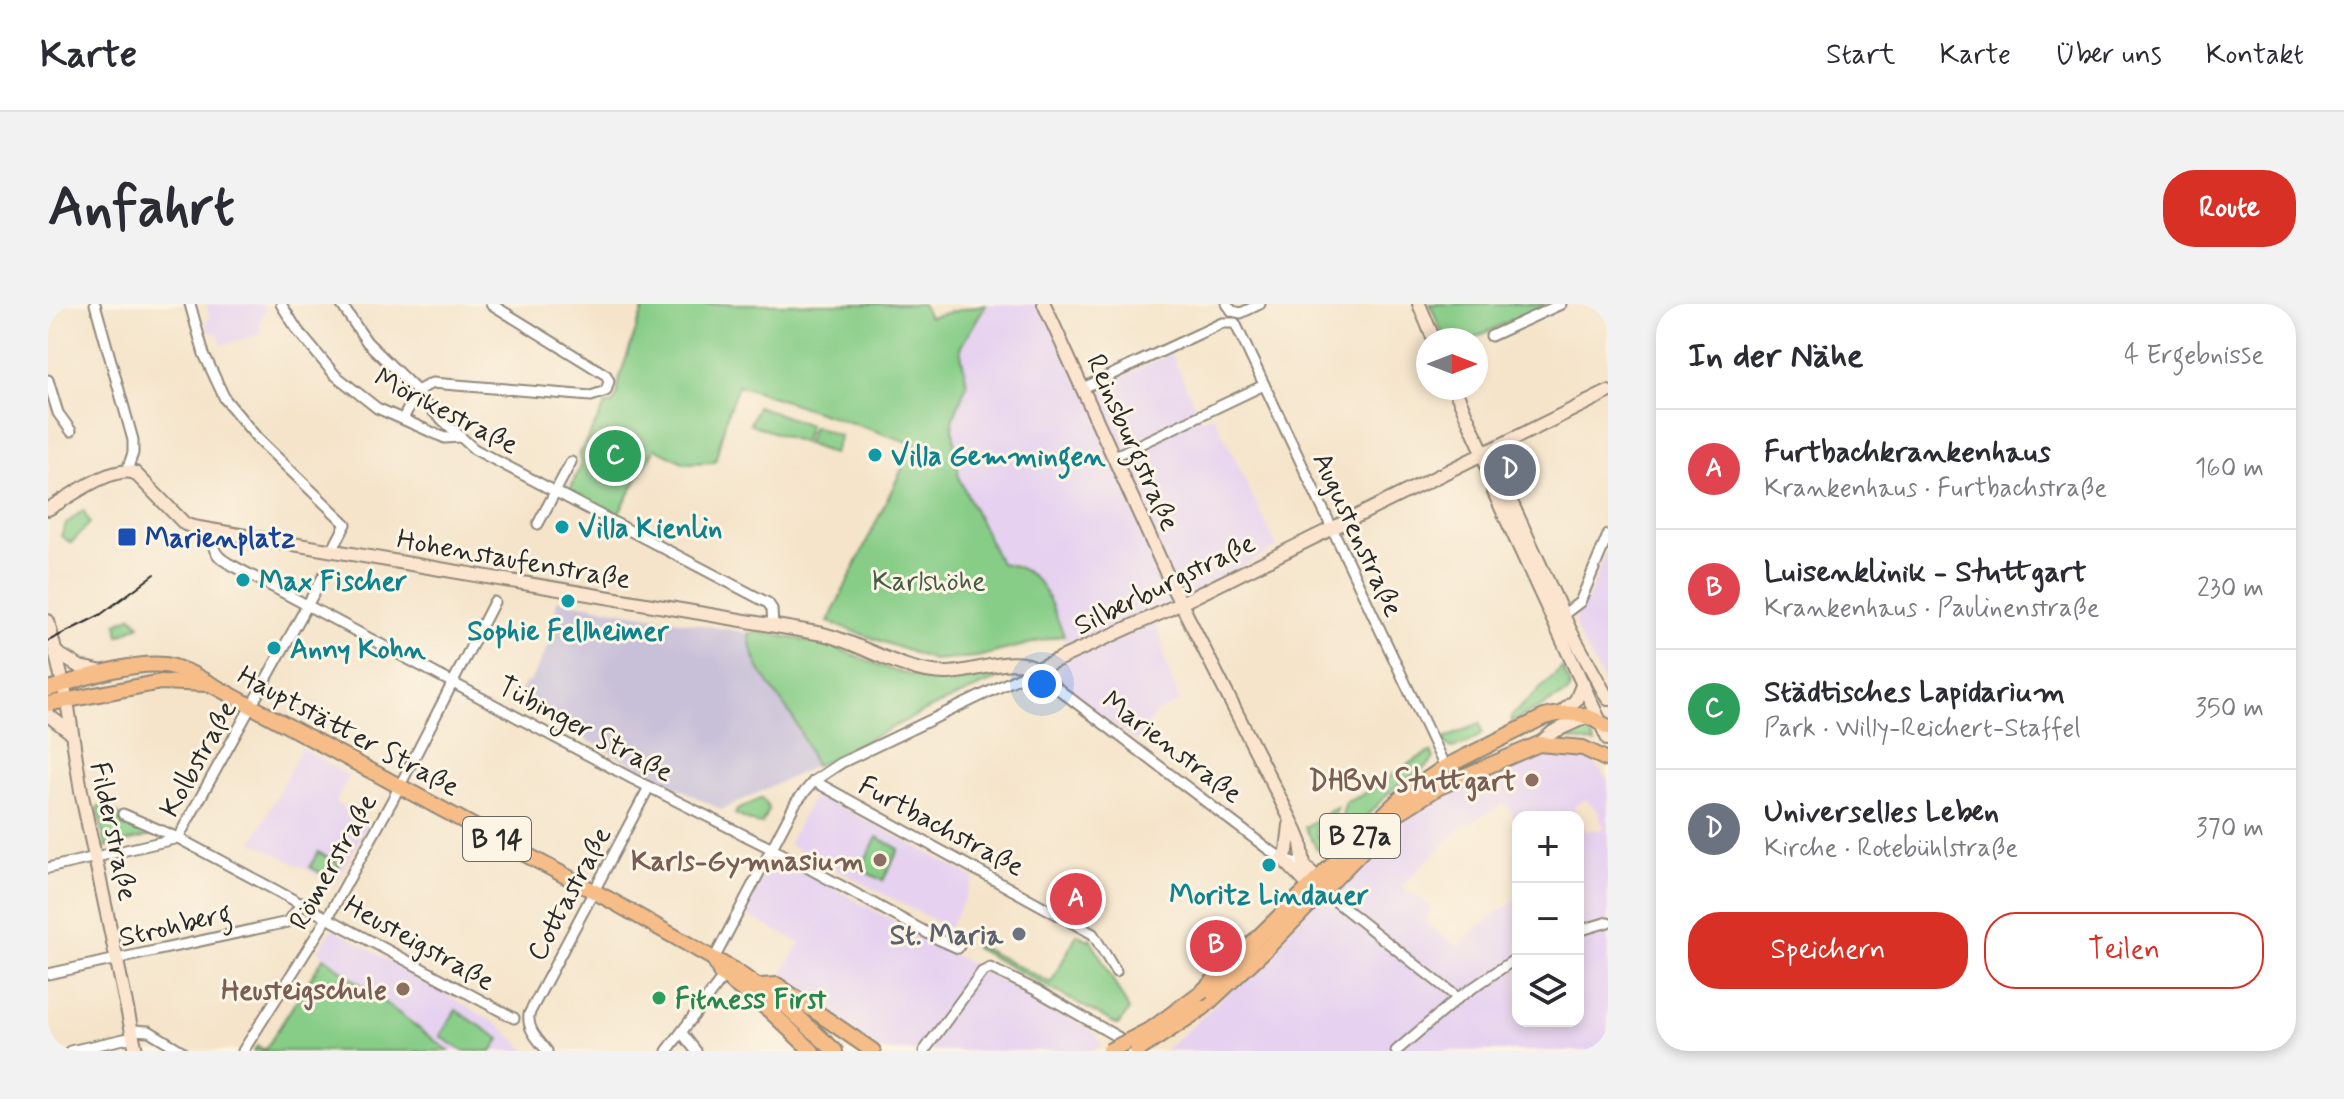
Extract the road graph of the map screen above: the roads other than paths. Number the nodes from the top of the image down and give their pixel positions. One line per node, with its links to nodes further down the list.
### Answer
1 (95, 304): 28 (street)
2 (190, 304): 36 (street)
3 (281, 304): 22 (street, Mörikestraße)
4 (341, 304): 17 (street)
5 (491, 304): 17 (street)
6 (1044, 304): 16 (street, Reinsburgstraße)
7 (1227, 304): 11 (street, Augustenstraße)
8 (1260, 304): 11 (street)
9 (1419, 304): 12 (street)
10 (1561, 304): 13 (street)
11 (1234, 317): 15 (street, Augustenstraße); 16 (street)
12 (1429, 328)
13 (1491, 336)
14 (48, 380): 20 (street)
15 (1264, 385): 26 (street); 33 (street, Augustenstraße)
16 (1083, 388): 26 (street, Reinsburgstraße)
17 (417, 391): 22 (street); 24 (street)
18 (1608, 392): 25 (street, Silberburgstraße)
19 (1459, 400): 25 (street)
20 (58, 413): 21 (street); 23 (street)
21 (48, 418)
22 (403, 419): 24 (street, Mörikestraße)
23 (71, 431)
24 (459, 437): 29 (street, Mörikestraße)
25 (1483, 452): 30 (street); 33 (street, Silberburgstraße)
26 (1115, 456): 39 (street, Reinsburgstraße)
27 (571, 462): 29 (street)
28 (127, 470): 31 (street); 34 (street)
29 (554, 493): 32 (street); 43 (street, Mörikestraße)
30 (1503, 499): 41 (street); 50 (street)
31 (48, 509)
32 (538, 524)
33 (1332, 528): 39 (street, Silberburgstraße); 65 (street, Augustenstraße)
34 (213, 531): 36 (street, Hohenstaufenstraße); 40 (street, Tübinger Straße)
35 (1608, 535): 41 (street)
36 (332, 551): 43 (street, Hohenstaufenstraße)
37 (324, 575): 40 (street, Kolbstraße)
38 (494, 602): 49 (street, Römerstraße)
39 (1181, 603): 46 (street, Silberburgstraße); 70 (street, Reinsburgstraße)
40 (307, 604): 49 (street, Tübinger Straße); 57 (street, Kolbstraße)
41 (1563, 615): 48 (street)
42 (48, 621): 44 (street, Filderstraße)
43 (773, 626): 46 (street, Hohenstaufenstraße)
44 (55, 652): 47 (street); 53 (street, Filderstraße)
45 (153, 665): 47 (main road, Hauptstätter Straße / B 14); 51 (main road, Hauptstätter Straße / B 14); 52 (main road)
46 (1037, 669): 66 (street, Silberburgstraße); 74 (street, Marienstraße)
47 (107, 673): 53 (main road, Hauptstätter Straße / B 14)
48 (1597, 681): 54 (street); 60 (street)
49 (453, 683): 67 (street, Römerstraße); 68 (street, Tübinger Straße)
50 (1583, 683): 58 (street); 60 (street)
51 (206, 684): 52 (main road, Hauptstätter Straße / B 14); 57 (main road, Hauptstätter Straße / B 14)
52 (146, 685): 55 (main road, Hauptstätter Straße / B 14)
53 (55, 687): 55 (street, Filderstraße)
54 (1608, 699)
55 (67, 701): 56 (main road, B 14); 61 (street, Filderstraße)
56 (48, 704)
57 (250, 708): 67 (main road, Hauptstätter Straße / B 14); 71 (street, Kolbstraße)
58 (1562, 712): 60 (main road); 65 (main road, B 27a)
59 (48, 715): 61 (street)
60 (1598, 718): 62 (street); 63 (street)
61 (70, 732): 73 (street, Filderstraße)
62 (1608, 739)
63 (1539, 744): 64 (main road, B 27a); 77 (main road, B 27a)
64 (1608, 760)
65 (1445, 767): 77 (main road, B 27a)
66 (814, 781): 72 (street, Silberburgstraße); 87 (street, Furtbachstraße)
67 (399, 787): 78 (main road, Hauptstätter Straße / B 14); 80 (street, Römerstraße)
68 (649, 787): 72 (street, Tübinger Straße); 78 (street, Cottastraße)
69 (123, 814): 71 (street, Heusteigstraße)
70 (1287, 815): 74 (street, Reinsburgstraße); 75 (street, Reinsburgstraße)
71 (178, 838): 73 (street); 79 (street, Heusteigstraße)
72 (772, 849): 83 (street, Tübinger Straße); 84 (street, Silberburgstraße)
73 (95, 858): 76 (street); 85 (street, Filderstraße)
74 (1282, 858): 75 (street, Marienstraße); 77 (street, Marienstraße)
75 (1304, 865): 77 (street, Reinsburgstraße)
76 (48, 868)
77 (1319, 886): 91 (street, Marienstraße); 106 (main road, B 27a, bridge); 107 (main road, B 27a, bridge)
78 (594, 891): 84 (main road, Hauptstätter Straße / B 14); 100 (street, Cottastraße)
79 (302, 903): 80 (street, Heusteigstraße); 85 (street, Strohberg)
80 (328, 917): 92 (street, Heusteigstraße); 99 (street, Römerstraße)
81 (1608, 922): 82 (street)
82 (1584, 929)
83 (964, 937)
84 (714, 959): 89 (main road); 90 (main road, Hauptstätter Straße / B 14)
85 (117, 960): 88 (street, Strohberg); 94 (street, Filderstraße)
86 (1512, 961): 91 (street)
87 (1116, 972)
88 (48, 974)
89 (724, 976): 93 (street); 103 (main road)
90 (760, 986): 104 (main road, Hauptstätter Straße / B 14); 105 (main road, Hauptstätter Straße)
91 (1458, 998): 108 (street)
92 (514, 1018)
93 (682, 1033): 101 (street); 102 (street)
94 (132, 1034): 96 (street); 97 (street, Filderstraße); 98 (street)
95 (926, 1050): 107 (street)
96 (70, 1051)
97 (136, 1051)
98 (182, 1051)
99 (243, 1051)
100 (547, 1051)
101 (667, 1051)
102 (696, 1051)
103 (812, 1051)
104 (835, 1051)
105 (873, 1051)
106 (1109, 1051)
107 (1139, 1051)
108 (1396, 1051)

